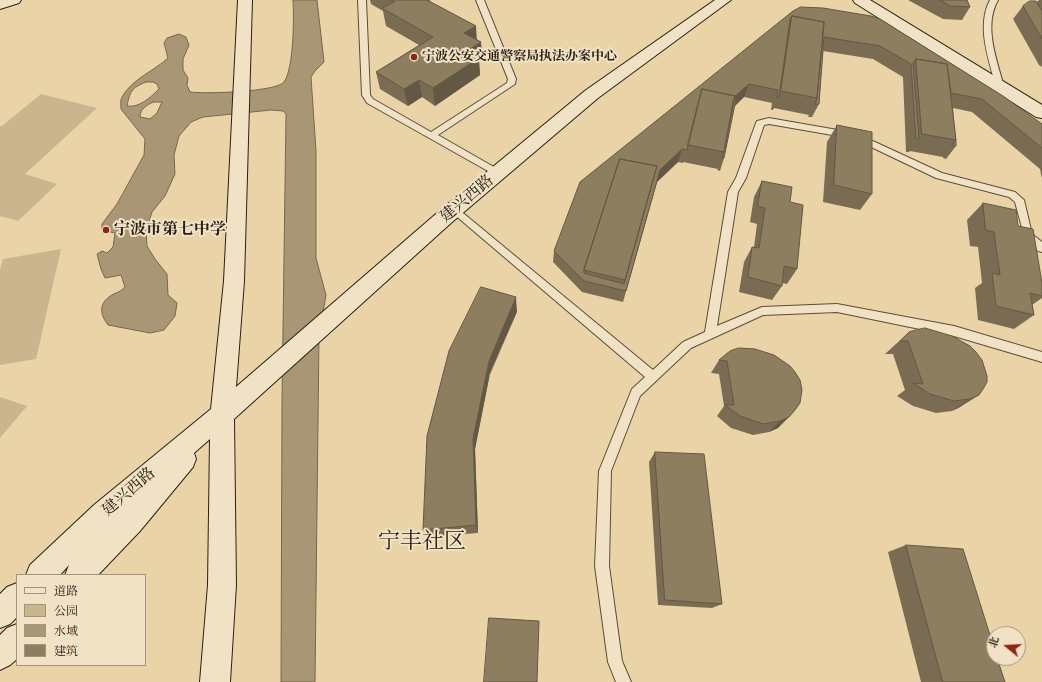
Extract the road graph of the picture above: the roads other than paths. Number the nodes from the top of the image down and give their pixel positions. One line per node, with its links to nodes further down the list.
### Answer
1 (14, 0): 8 (street)
2 (245, 0): 18 (street)
3 (362, 0): 11 (lane)
4 (480, 0): 11 (lane)
5 (724, 0): 12 (street, 建兴西路)
6 (860, 0): 9 (street)
7 (994, 0): 9 (lane)
8 (0, 5)
9 (1000, 87): 10 (street)
10 (1042, 113)
11 (431, 136): 12 (lane)
12 (498, 173): 13 (street, 建兴西路)
13 (454, 210): 17 (lane); 18 (street, 建兴西路)
14 (1042, 248): 15 (lane)
15 (710, 335): 16 (lane); 17 (lane)
16 (1042, 357)
17 (653, 378): 26 (lane)
18 (222, 414): 19 (street, 建兴西路); 20 (street, 建兴西路); 25 (street)
19 (41, 574)
20 (80, 574)
21 (16, 598): 22 (street)
22 (0, 614)
23 (16, 639): 24 (street)
24 (0, 655)
25 (215, 682)
26 (624, 682)

